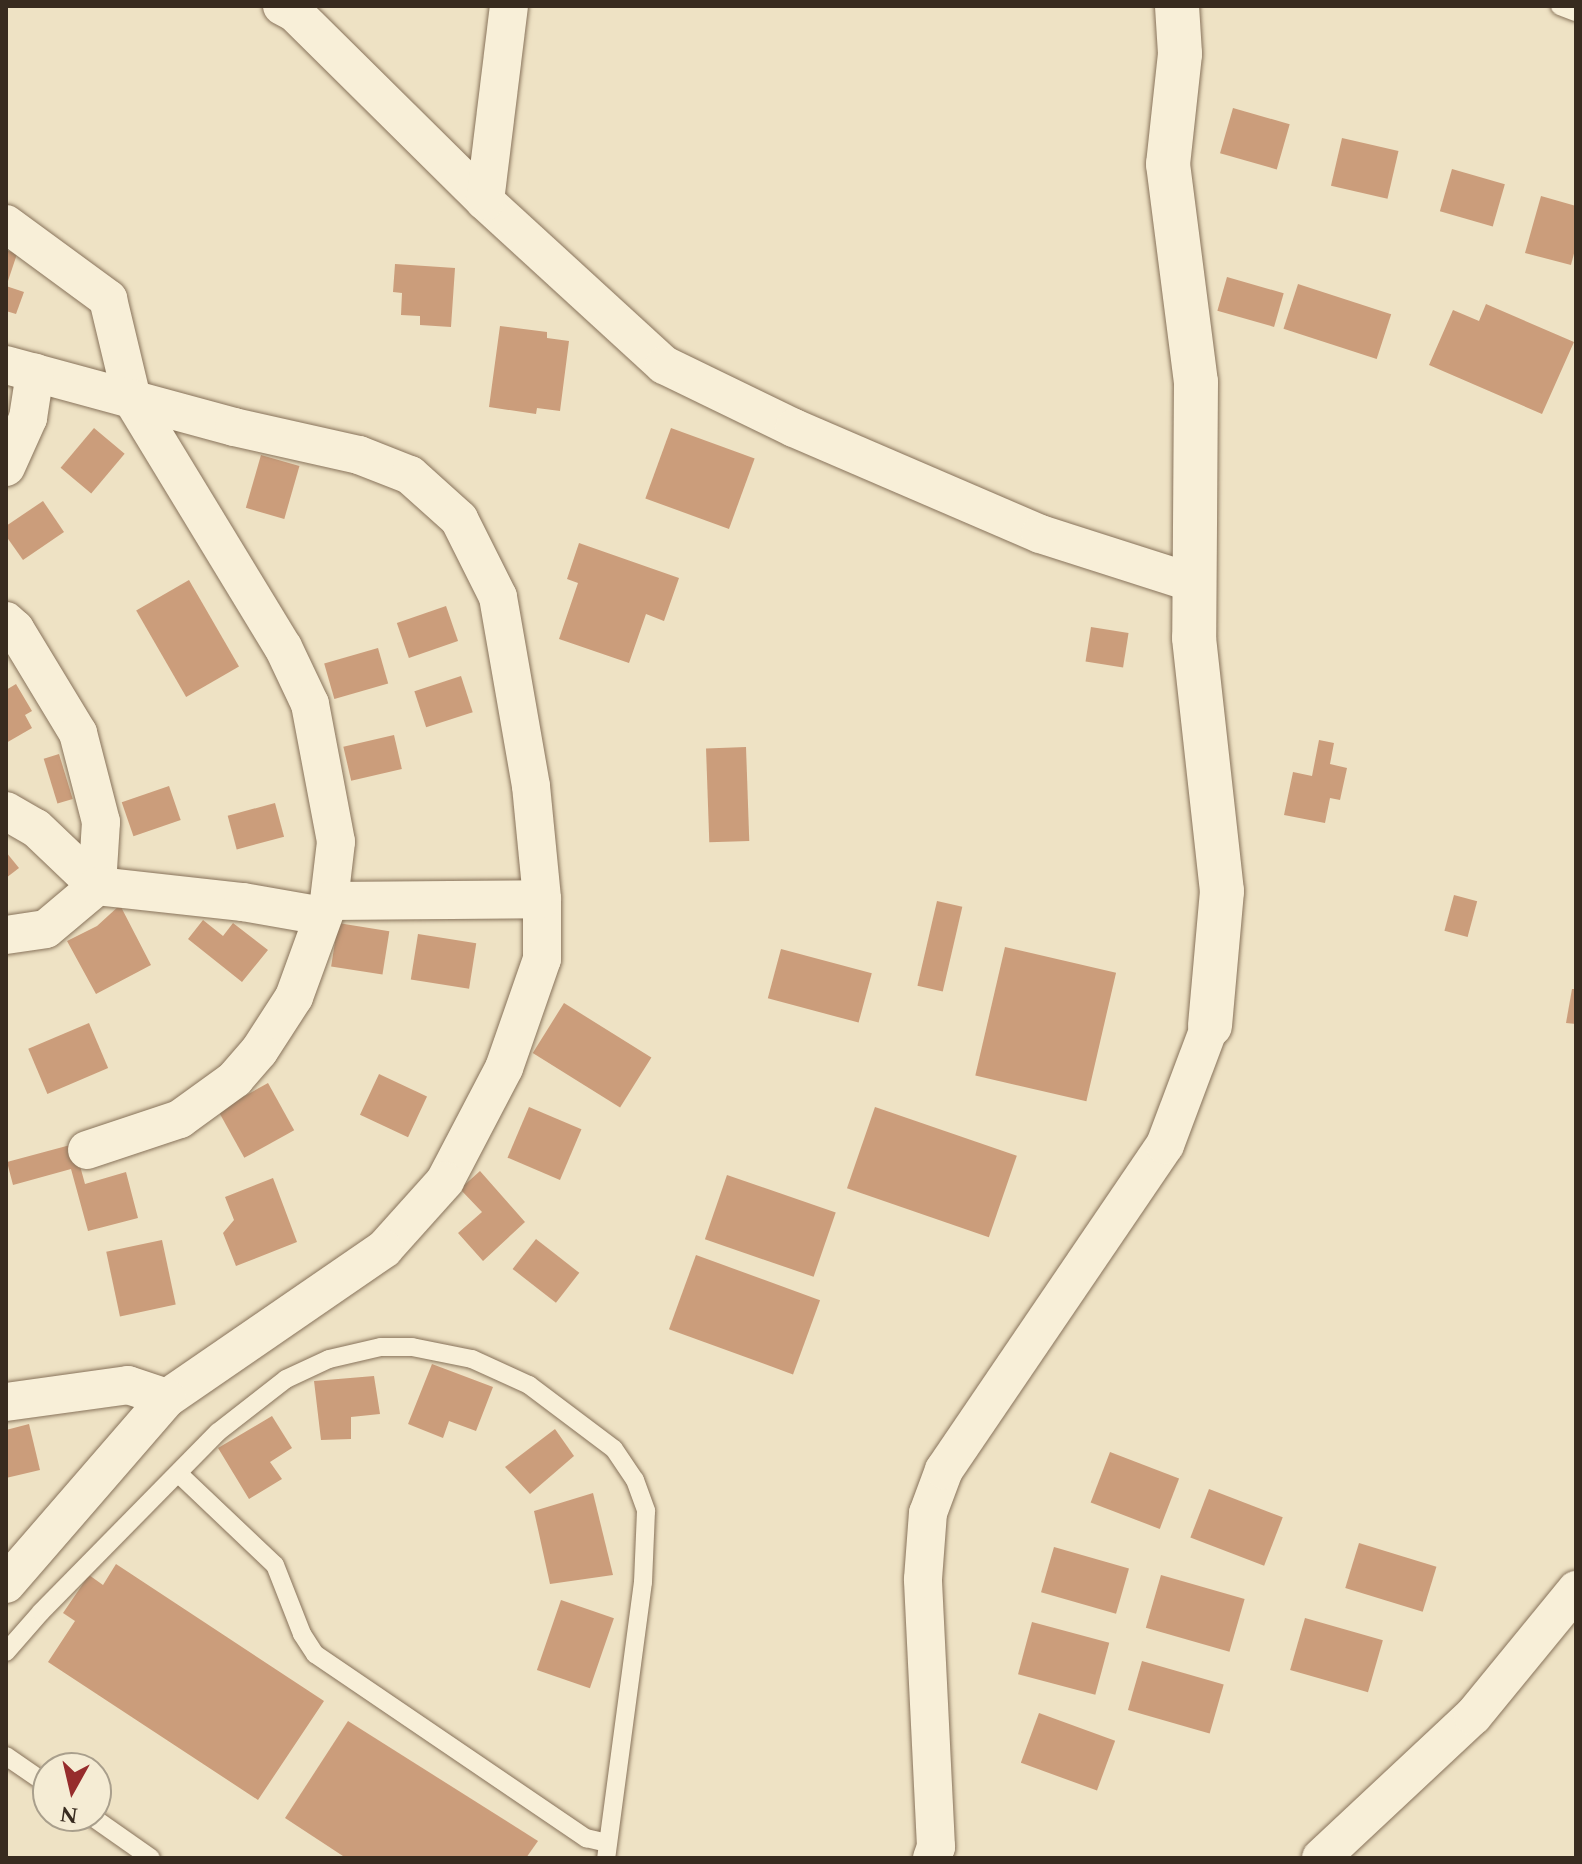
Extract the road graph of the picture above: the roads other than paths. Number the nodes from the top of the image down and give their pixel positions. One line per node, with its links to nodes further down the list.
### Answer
1 (282, 6): 6 (street)
2 (509, 6): 6 (street)
3 (1177, 6): 11 (street)
4 (1560, 6): 5 (lane)
5 (1576, 12)
6 (485, 201): 11 (street)
7 (6, 224): 9 (street)
8 (20, 369): 9 (street); 10 (street)
9 (132, 399): 15 (street); 16 (street)
10 (6, 467)
11 (1194, 583): 18 (street)
12 (6, 621): 14 (street)
13 (6, 811): 14 (street)
14 (97, 886): 16 (street); 17 (street)
15 (542, 899): 16 (street); 20 (street)
16 (326, 909): 19 (street)
17 (6, 935)
18 (1210, 1025): 32 (street)
19 (87, 1150)
20 (167, 1398): 21 (street); 23 (street)
21 (6, 1402)
22 (179, 1474): 25 (lane); 30 (lane); 30 (lane)
23 (6, 1584)
24 (1576, 1590): 33 (street)
25 (6, 1652)
26 (6, 1756): 27 (lane)
27 (32, 1774)
28 (107, 1832): 29 (lane)
29 (125, 1849): 31 (lane)
30 (607, 1851)
31 (151, 1858)
32 (932, 1858)
33 (1321, 1858)

